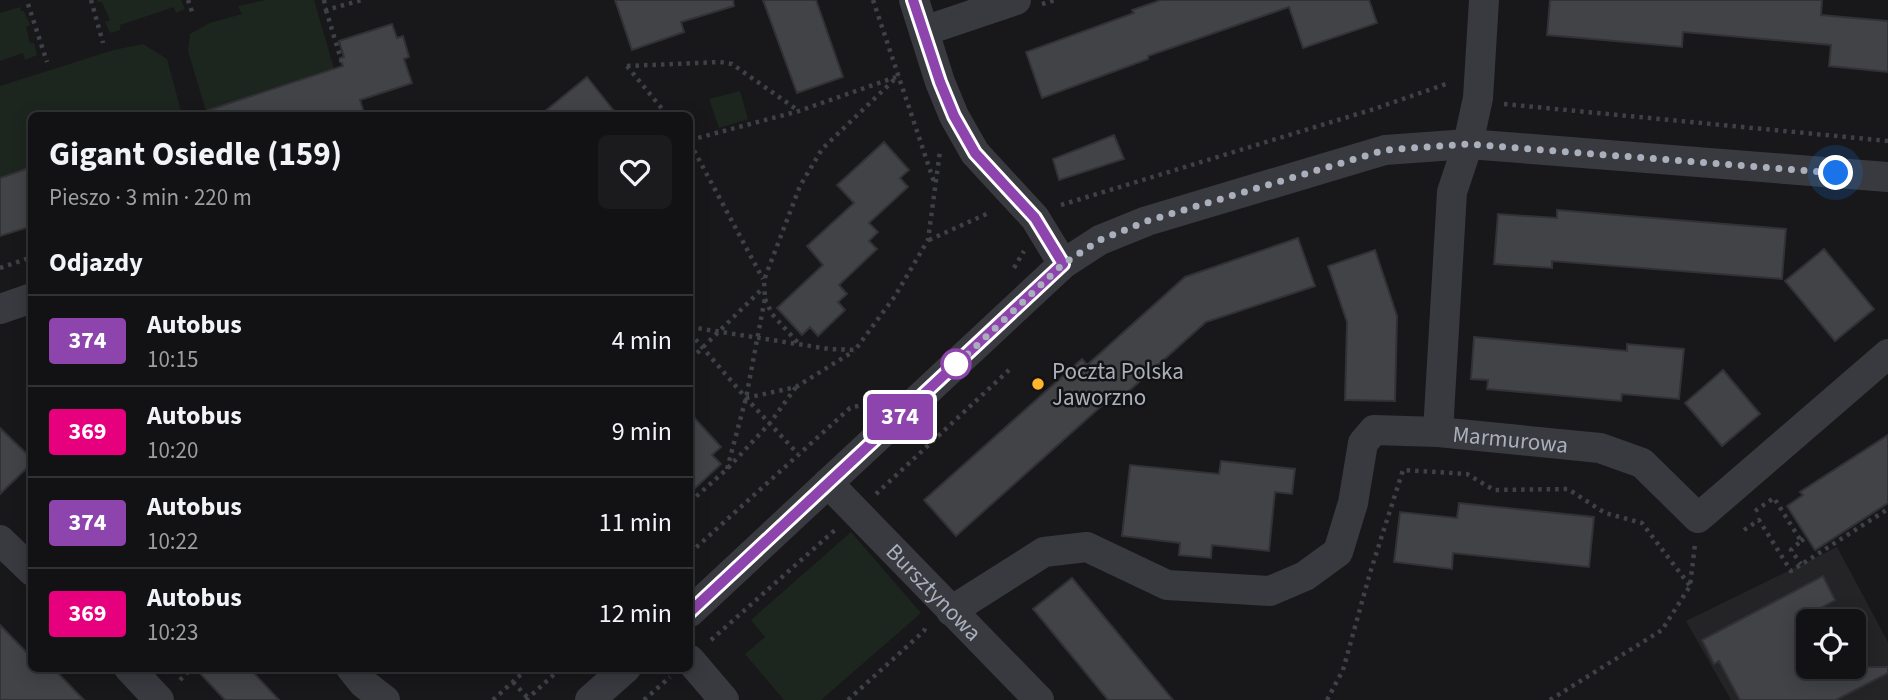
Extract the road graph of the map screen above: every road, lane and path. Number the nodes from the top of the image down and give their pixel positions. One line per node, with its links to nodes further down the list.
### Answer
1 (91, 0): 14 (path)
2 (188, 0): 12 (path)
3 (324, 0): 11 (path)
4 (362, 0): 11 (path)
5 (873, 0): 17 (path)
6 (914, 0): 13 (street)
7 (1056, 0): 10 (path)
8 (1485, 0): 19 (street, Marmurowa)
9 (28, 4): 15 (path)
10 (1023, 4): 13 (street)
11 (326, 10): 16 (path)
12 (192, 15)
13 (923, 31): 30 (street)
14 (103, 43)
15 (47, 62)
16 (343, 66)
17 (898, 76): 20 (path); 28 (path); 36 (path)
18 (1451, 82): 30 (path)
19 (1478, 98): 23 (path); 24 (street, Marmurowa)
20 (799, 111): 21 (path); 22 (path)
21 (665, 112)
22 (693, 140)
23 (1888, 141)
24 (1468, 144): 27 (street); 33 (street); 54 (street, Marmurowa)
25 (941, 146): 28 (path)
26 (693, 147): 36 (path)
27 (1888, 177)
28 (936, 186): 31 (path)
29 (1002, 207): 31 (path)
30 (1035, 218): 33 (street); 35 (path)
31 (928, 240): 47 (path)
32 (28, 258): 34 (path)
33 (1063, 264): 57 (street)
34 (0, 268)
35 (1010, 273)
36 (764, 280): 37 (path)
37 (763, 288): 38 (path); 42 (path)
38 (765, 298): 44 (path); 45 (path)
39 (28, 299): 40 (street)
40 (0, 309)
41 (693, 327): 42 (path)
42 (719, 331): 44 (path); 46 (path)
43 (693, 336): 46 (path)
44 (758, 338): 45 (path); 52 (path)
45 (799, 344): 47 (path)
46 (703, 347): 49 (path); 52 (path)
47 (855, 351): 50 (path)
48 (1888, 354): 61 (street)
49 (693, 357)
50 (796, 387): 52 (path); 53 (path)
51 (878, 395): 55 (path)
52 (746, 398): 53 (path); 56 (path)
53 (769, 423): 55 (path); 56 (path)
54 (1438, 432): 61 (street, Marmurowa); 71 (street)
55 (798, 454): 66 (path)
56 (727, 468): 58 (path)
57 (828, 483): 70 (street); 71 (street, Bursztynowa)
58 (693, 497)
59 (1888, 509): 67 (path)
60 (1751, 513): 65 (path)
61 (1698, 518): 69 (path)
62 (1744, 530): 67 (path)
63 (1807, 537): 65 (path)
64 (0, 540): 68 (street)
65 (1801, 541): 67 (path)
66 (693, 550)
67 (1801, 564)
68 (28, 567)
69 (1690, 586): 89 (path); 90 (path)
70 (693, 609)
71 (940, 615): 87 (path); 88 (street, Bursztynowa)
72 (133, 672): 81 (street)
73 (342, 672): 82 (street)
74 (524, 672): 79 (path)
75 (555, 672): 80 (path)
76 (622, 672): 84 (street)
77 (676, 672): 85 (path)
78 (686, 672): 86 (street)
79 (513, 682): 80 (path); 83 (path)
80 (527, 699)
81 (159, 700)
82 (385, 700)
83 (493, 700)
84 (590, 700)
85 (645, 700)
86 (724, 700)
87 (848, 700)
88 (1039, 700)
89 (1327, 700)
90 (1550, 700)

